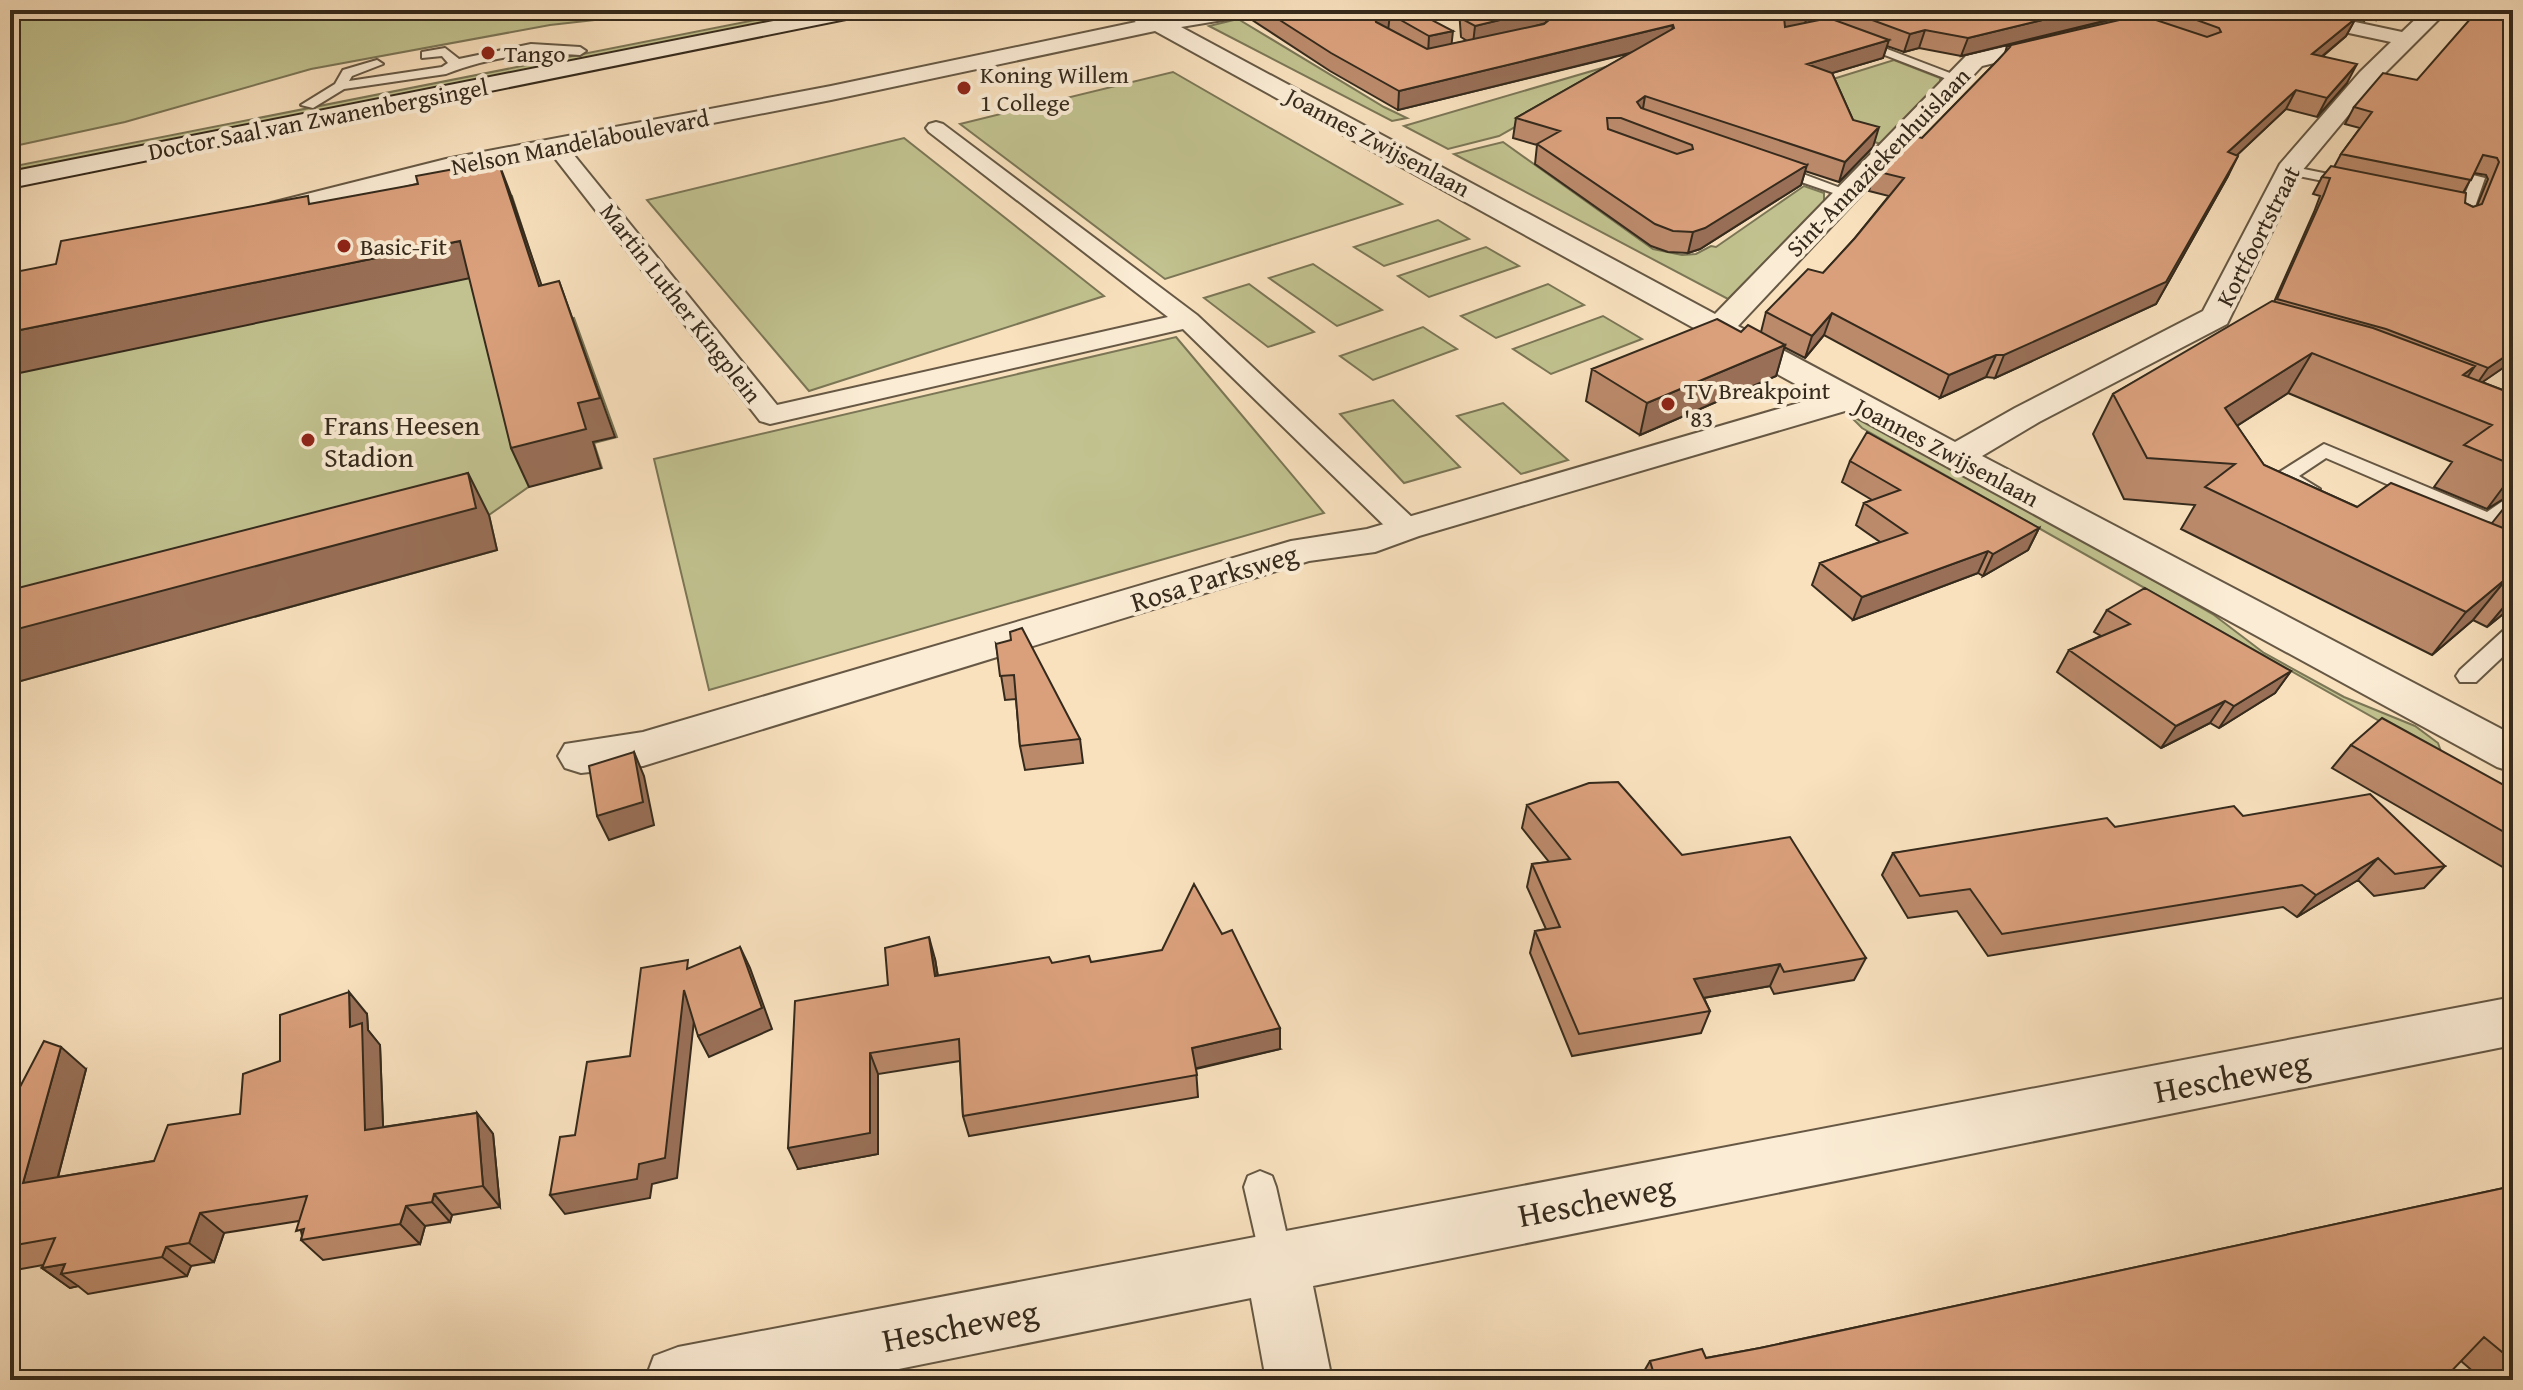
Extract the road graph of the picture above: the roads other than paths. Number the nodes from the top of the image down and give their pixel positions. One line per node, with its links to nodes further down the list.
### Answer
1 (789, 10): 13 (street, Doctor Saal van Zwanenbergsingel)
2 (861, 10): 26 (street, Doctor Saal van Zwanenbergsingel)
3 (1128, 10): 8 (street, Joannes Zwijsenlaan)
4 (1245, 10): 8 (street, Nelson Mandelaboulevard)
5 (1774, 10): 10 (lane)
6 (2269, 10): 12 (street)
7 (2437, 10): 12 (street, Kortfoortstraat)
8 (1156, 24): 21 (street, Nelson Mandelaboulevard); 32 (street, Joannes Zwijsenlaan)
9 (2158, 26): 17 (street, Sint-Annaziekenhuislaan)
10 (1825, 29): 11 (lane); 17 (lane)
11 (1799, 36)
12 (2406, 39): 24 (street, Kortfoortstraat)
13 (580, 51): 15 (lane); 19 (street, Doctor Saal van Zwanenbergsingel)
14 (426, 55): 15 (lane)
15 (456, 63): 18 (lane)
16 (377, 64): 18 (lane)
17 (1957, 78): 28 (street, Sint-Annaziekenhuislaan)
18 (340, 86): 19 (lane)
19 (308, 105): 22 (street, Doctor Saal van Zwanenbergsingel)
20 (936, 128): 31 (street)
21 (558, 148): 30 (street, Nelson Mandelaboulevard); 31 (street, Martin Luther Kingplein)
22 (10, 163)
23 (1761, 163): 28 (lane)
24 (2289, 170): 27 (lane); 34 (street, Kortfoortstraat)
25 (2478, 178): 29 (lane)
26 (10, 180)
27 (2364, 186)
28 (1847, 193): 32 (street, Sint-Annaziekenhuislaan)
29 (2462, 210)
30 (230, 232)
31 (1188, 320): 38 (street)
32 (1719, 328): 33 (street, Joannes Zwijsenlaan)
33 (1848, 399): 34 (street, Joannes Zwijsenlaan); 38 (street, Rosa Parksweg)
34 (1956, 457): 42 (street, Joannes Zwijsenlaan)
35 (2327, 496): 37 (lane)
36 (2513, 500): 37 (lane)
37 (2489, 521): 39 (lane)
38 (1405, 528): 43 (street, Rosa Parksweg)
39 (2470, 536)
40 (2513, 634): 41 (lane)
41 (2468, 676)
42 (2513, 755)
43 (581, 756)
44 (2513, 1021): 46 (street, Hescheweg)
45 (1260, 1187): 46 (lane)
46 (1276, 1262): 47 (street, Hescheweg); 48 (street)
47 (678, 1380)
48 (1299, 1380)

